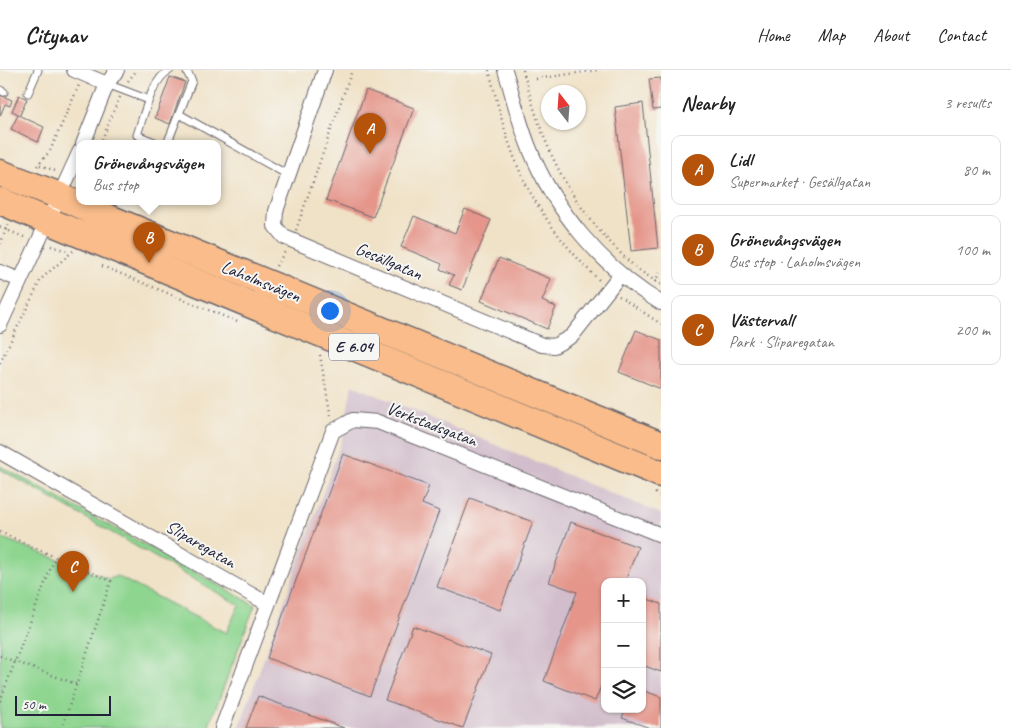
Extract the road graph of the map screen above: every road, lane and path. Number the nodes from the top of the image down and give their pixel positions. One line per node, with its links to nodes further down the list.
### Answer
1 (38, 70): 15 (lane)
2 (117, 70): 13 (street)
3 (137, 70): 14 (path)
4 (170, 70): 16 (lane)
5 (186, 70): 17 (lane)
6 (324, 70): 25 (street, Gesällgatan)
7 (352, 70): 32 (path)
8 (505, 70): 38 (street)
9 (523, 70): 40 (path)
10 (598, 70): 12 (path)
11 (79, 72): 13 (street); 23 (path)
12 (536, 79)
13 (107, 84): 14 (lane); 18 (street)
14 (123, 90): 16 (lane); 19 (path)
15 (28, 93)
16 (149, 100): 20 (lane)
17 (179, 114): 21 (lane); 25 (lane)
18 (85, 140)
19 (102, 140)
20 (149, 140)
21 (169, 140)
22 (76, 159): 26 (street)
23 (31, 166)
24 (0, 173): 26 (highway, Laholmsvägen / E 6.04)
25 (288, 175): 32 (street, Gesällgatan)
26 (60, 196): 28 (highway, Laholmsvägen / E 6.04); 31 (street)
27 (0, 201): 31 (highway, Laholmsvägen / E 6.04)
28 (76, 203)
29 (80, 205): 48 (highway, Laholmsvägen / E 6.04)
30 (0, 228): 31 (path)
31 (42, 232): 33 (highway, Laholmsvägen / E 6.04); 33 (path); 39 (street)
32 (292, 242): 35 (path); 38 (street, Gesällgatan)
33 (78, 248): 46 (path); 50 (highway, Laholmsvägen / E 6.04)
34 (98, 264): 44 (path)
35 (276, 266)
36 (661, 270): 40 (path)
37 (0, 272): 39 (street)
38 (620, 274): 42 (street)
39 (20, 280): 43 (street)
40 (655, 282): 41 (path)
41 (661, 285)
42 (661, 303)
43 (0, 325)
44 (247, 325)
45 (311, 351): 47 (path)
46 (0, 363)
47 (334, 431): 52 (street, Verkstadsgatan); 54 (street)
48 (661, 446)
49 (0, 452): 54 (street, Sliparegatan)
50 (661, 474)
51 (0, 532): 53 (path)
52 (661, 535)
53 (55, 557): 56 (path); 57 (path)
54 (268, 604): 60 (street)
55 (0, 656): 56 (path)
56 (15, 662): 57 (path); 58 (path)
57 (77, 684): 59 (path)
58 (0, 701)
59 (62, 728)
60 (222, 728)

